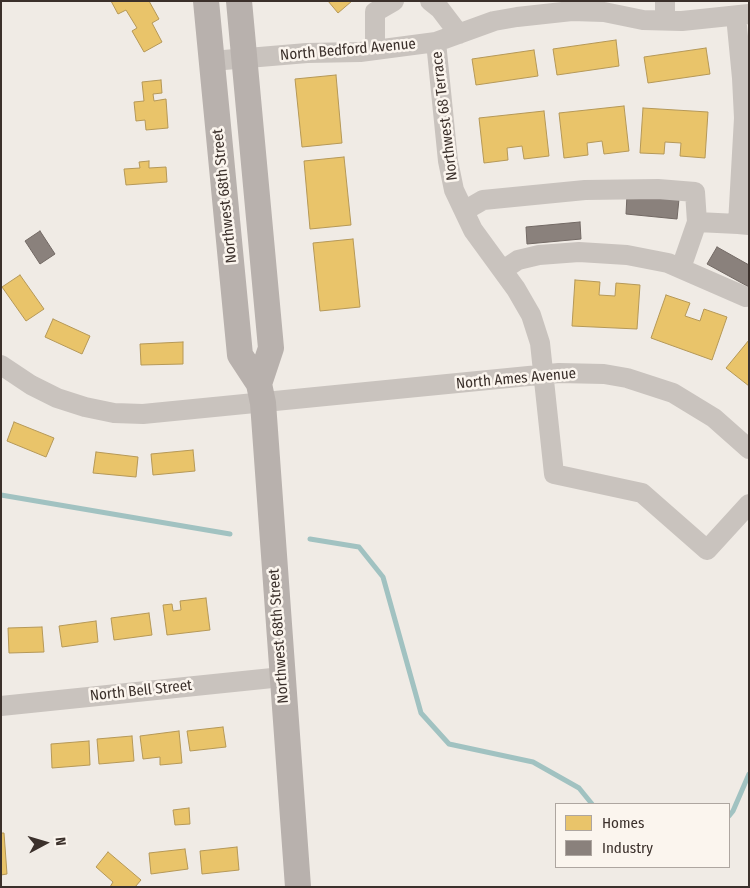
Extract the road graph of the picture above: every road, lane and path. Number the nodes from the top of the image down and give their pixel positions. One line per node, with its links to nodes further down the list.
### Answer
1 (206, 1): 11 (main road, Northwest 68th Street)
2 (239, 1): 10 (main road, Northwest 68th Street)
3 (394, 1): 9 (street)
4 (430, 1): 7 (street)
5 (665, 11): 6 (street, North Bedford Avenue); 7 (street, North Bedford Avenue)
6 (744, 11): 14 (street)
7 (459, 34): 8 (street, North Bedford Avenue)
8 (436, 42): 9 (street, North Bedford Avenue); 12 (street, Northwest 68 Terrace)
9 (375, 50): 10 (street, North Bedford Avenue)
10 (244, 60): 11 (street, North Bedford Avenue); 20 (main road, Northwest 68th Street)
11 (212, 61): 20 (main road, Northwest 68th Street)
12 (464, 211): 13 (street); 16 (street, Northwest 68 Terrace)
13 (697, 222): 14 (street); 15 (street)
14 (743, 224)
15 (681, 268): 16 (street); 17 (street)
16 (503, 270): 19 (street, Northwest 68 Terrace)
17 (746, 297)
18 (1, 365): 20 (street, North Ames Avenue)
19 (544, 375): 20 (street, North Ames Avenue); 21 (street, North Ames Avenue); 22 (street, Northwest 68 Terrace)
20 (261, 394): 23 (main road, Northwest 68th Street)
21 (749, 450)
22 (749, 504)
23 (282, 677): 24 (street, North Bell Street); 25 (main road, Northwest 68th Street)
24 (1, 706)
25 (298, 887)

